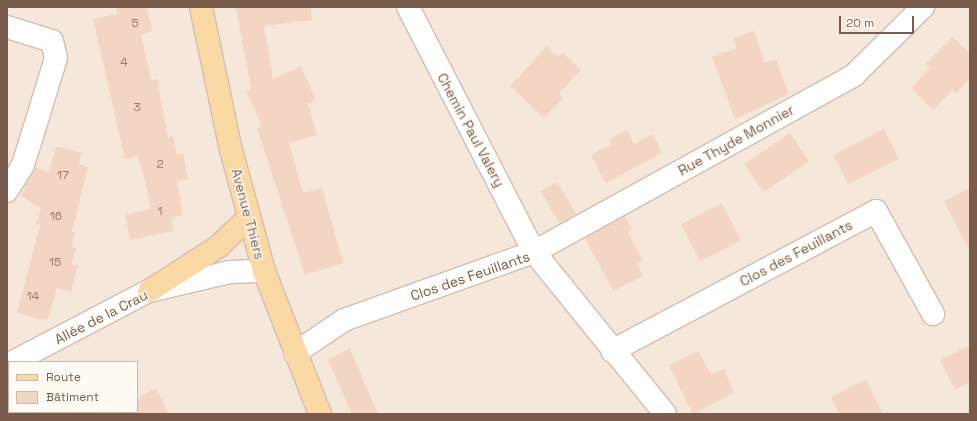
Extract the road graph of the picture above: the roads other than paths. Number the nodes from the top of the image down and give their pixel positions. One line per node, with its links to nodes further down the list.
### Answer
1 (201, 7): 6 (main road, Avenue Thiers)
2 (408, 7): 7 (street, Chemin Paul Valery)
3 (923, 7): 7 (street, Rue Thyde Monnier)
4 (7, 27): 5 (street)
5 (7, 191)
6 (250, 217): 8 (main road, Avenue Thiers); 9 (main road)
7 (534, 252): 11 (street, Clos des Feuillants); 12 (street, Clos des Feuillants)
8 (264, 271): 9 (street, Allée de la Crau); 12 (main road, Avenue Thiers)
9 (149, 291): 13 (street, Allée de la Crau)
10 (933, 314): 11 (street, Clos des Feuillants)
11 (612, 351): 15 (street, Clos des Feuillants)
12 (295, 353): 14 (main road, Avenue Thiers)
13 (10, 359)
14 (320, 414)
15 (665, 414)

